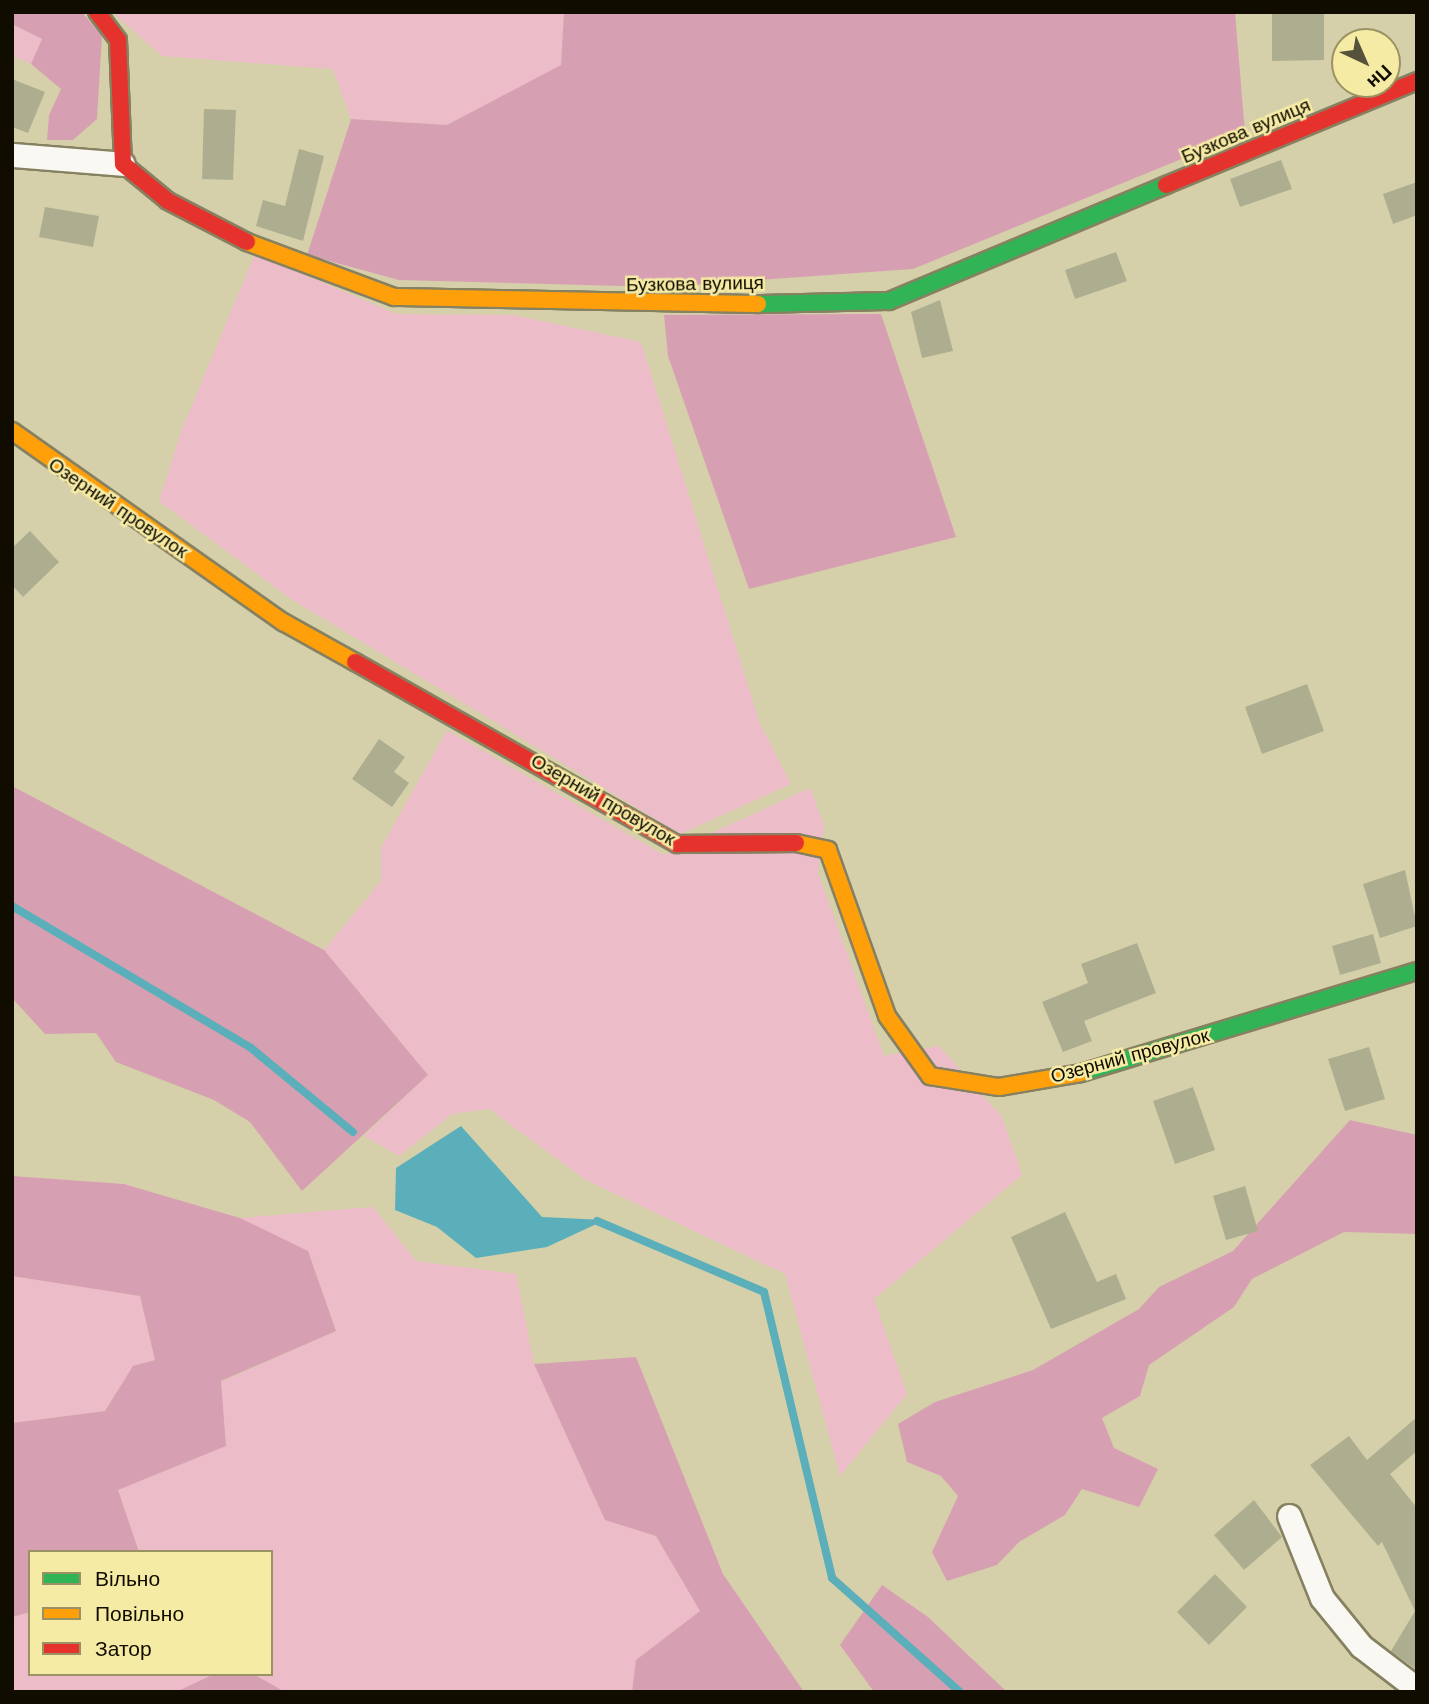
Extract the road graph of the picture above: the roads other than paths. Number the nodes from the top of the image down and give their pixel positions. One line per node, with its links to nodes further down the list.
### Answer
1 (97, 12): 4 (street)
2 (1417, 81): 4 (street, Бузкова вулиця)
3 (12, 155): 4 (street)
4 (123, 164)
5 (12, 432): 6 (street, Озерний провулок)
6 (1417, 971)
7 (1289, 1516): 8 (street)
8 (1417, 1689)

